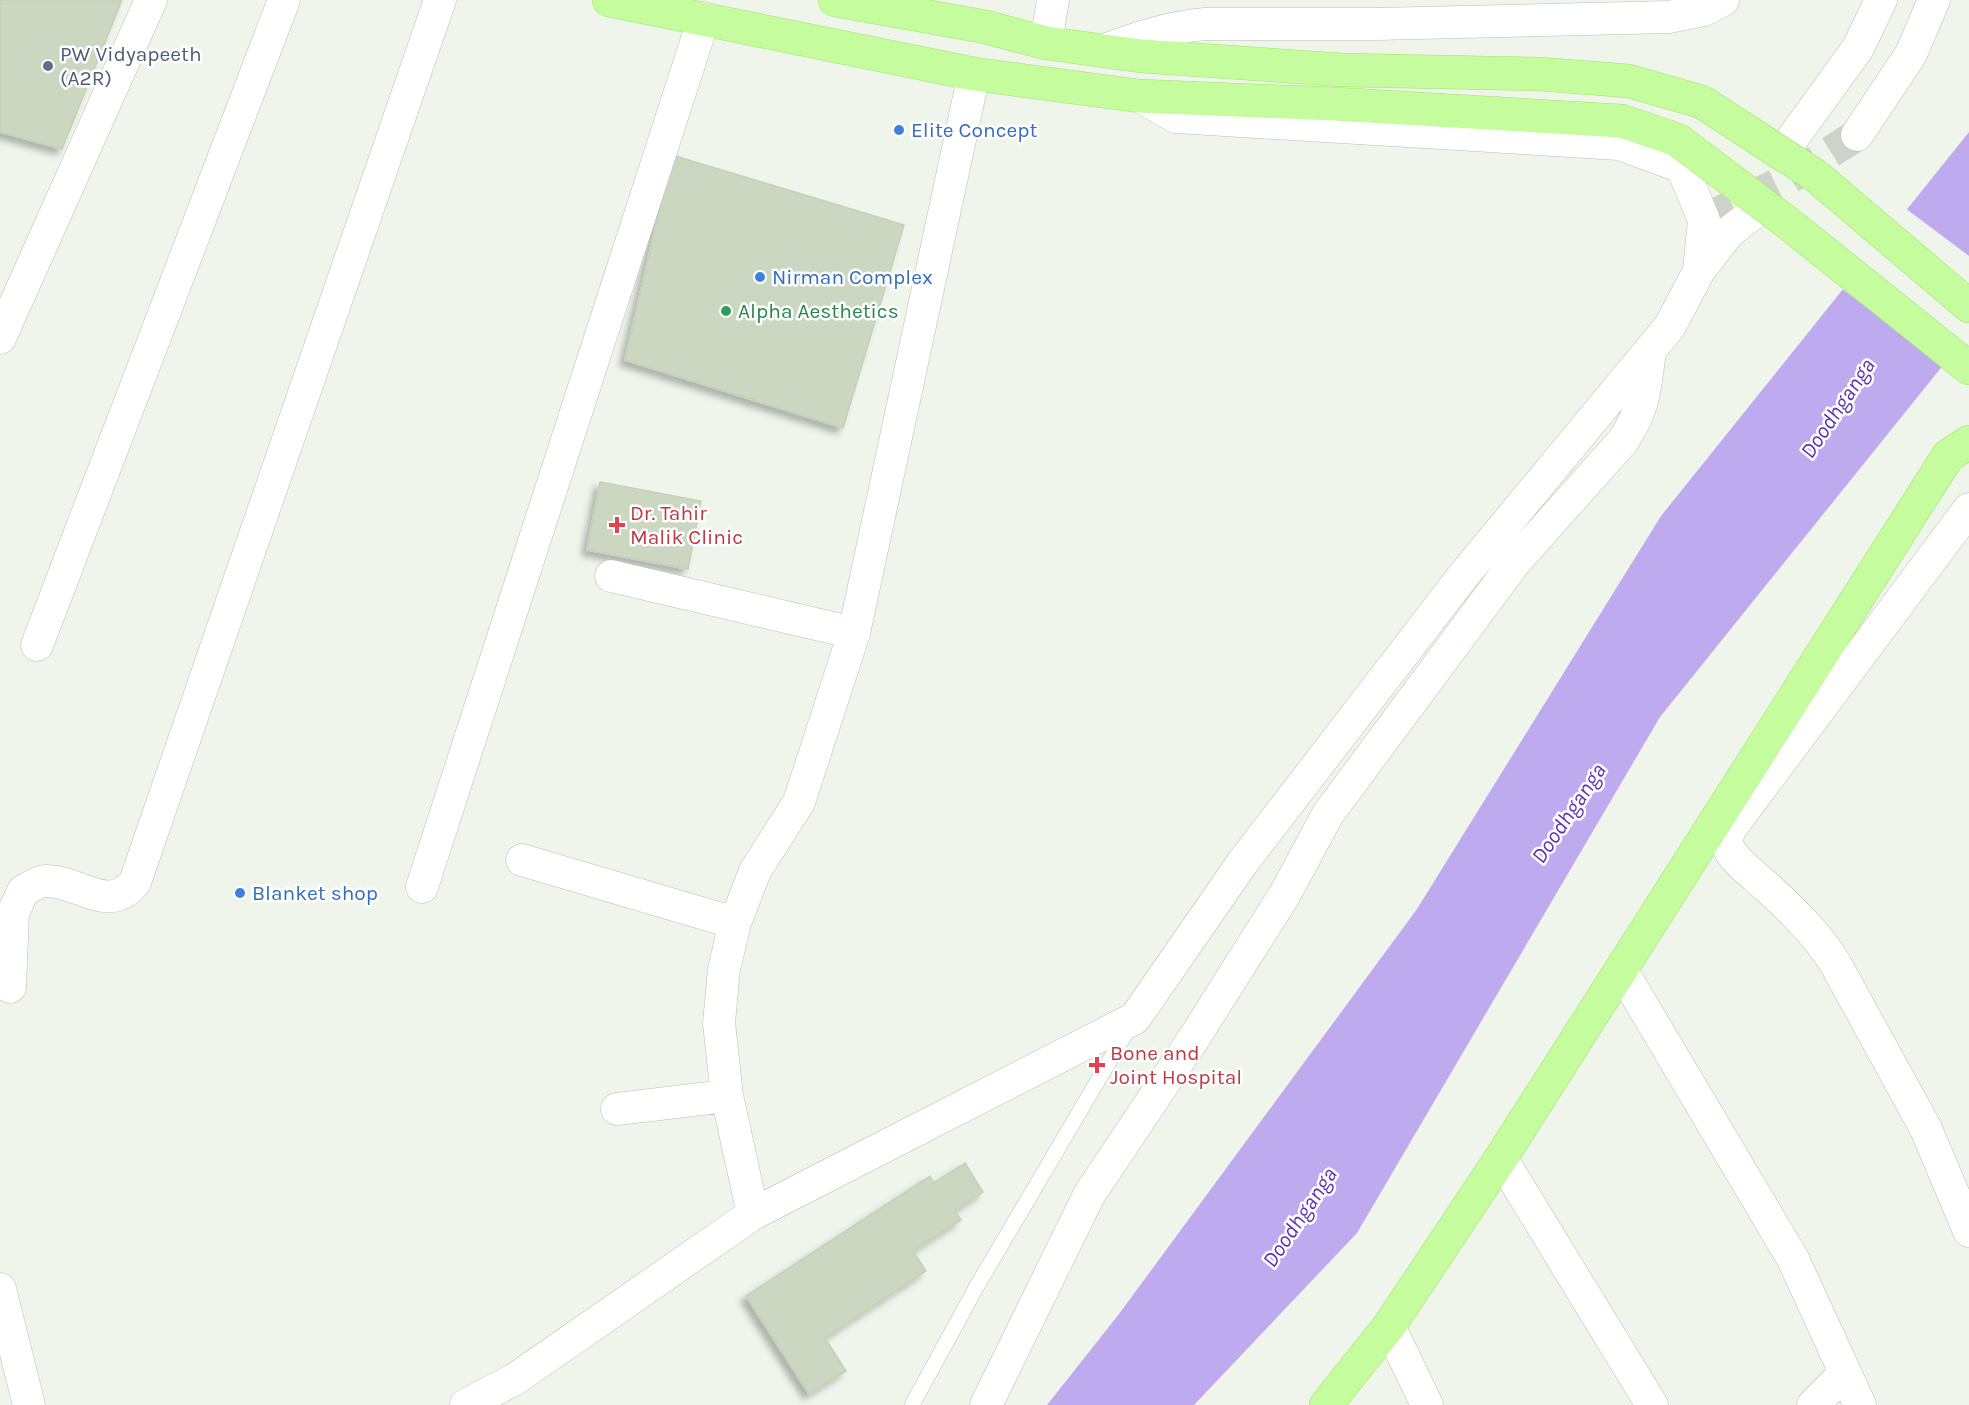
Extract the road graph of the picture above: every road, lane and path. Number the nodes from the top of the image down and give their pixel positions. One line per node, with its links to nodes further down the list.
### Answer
1 (151, 0): 20 (street)
2 (284, 0): 27 (street)
3 (440, 0): 32 (street)
4 (609, 0): 10 (main road)
5 (835, 0): 11 (main road)
6 (1053, 0): 11 (street)
7 (1723, 0): 12 (street)
8 (1881, 0): 16 (street)
9 (1934, 0): 15 (street)
10 (704, 18): 13 (main road); 29 (street)
11 (1046, 43): 12 (main road)
12 (1107, 49): 16 (main road, bridge)
13 (974, 74): 14 (main road); 26 (street)
14 (1139, 96): 17 (main road, bridge); 18 (street)
15 (1857, 135)
16 (1781, 154): 19 (main road, bridge)
17 (1764, 205): 18 (street); 22 (main road, bridge)
18 (1699, 272): 21 (street)
19 (1969, 306)
20 (0, 338)
21 (1650, 350): 33 (street); 45 (street)
22 (1969, 368)
23 (1969, 442): 31 (main road)
24 (1969, 509): 38 (street)
25 (611, 576): 26 (street)
26 (854, 633): 30 (street)
27 (37, 645)
28 (522, 860): 30 (street)
29 (422, 887)
30 (735, 923): 34 (street)
31 (1622, 971): 36 (main road); 41 (street)
32 (10, 987)
33 (1135, 1018): 37 (street); 44 (lane)
34 (727, 1096): 35 (street); 37 (street)
35 (617, 1109)
36 (1501, 1158): 40 (main road); 48 (street)
37 (753, 1214): 43 (street)
38 (1969, 1231)
39 (0, 1289): 42 (street)
40 (1389, 1326): 46 (main road); 47 (street)
41 (1845, 1373): 49 (street); 50 (street)
42 (29, 1405)
43 (466, 1405)
44 (912, 1405)
45 (986, 1405)
46 (1326, 1405)
47 (1427, 1405)
48 (1652, 1405)
49 (1812, 1405)
50 (1860, 1405)

